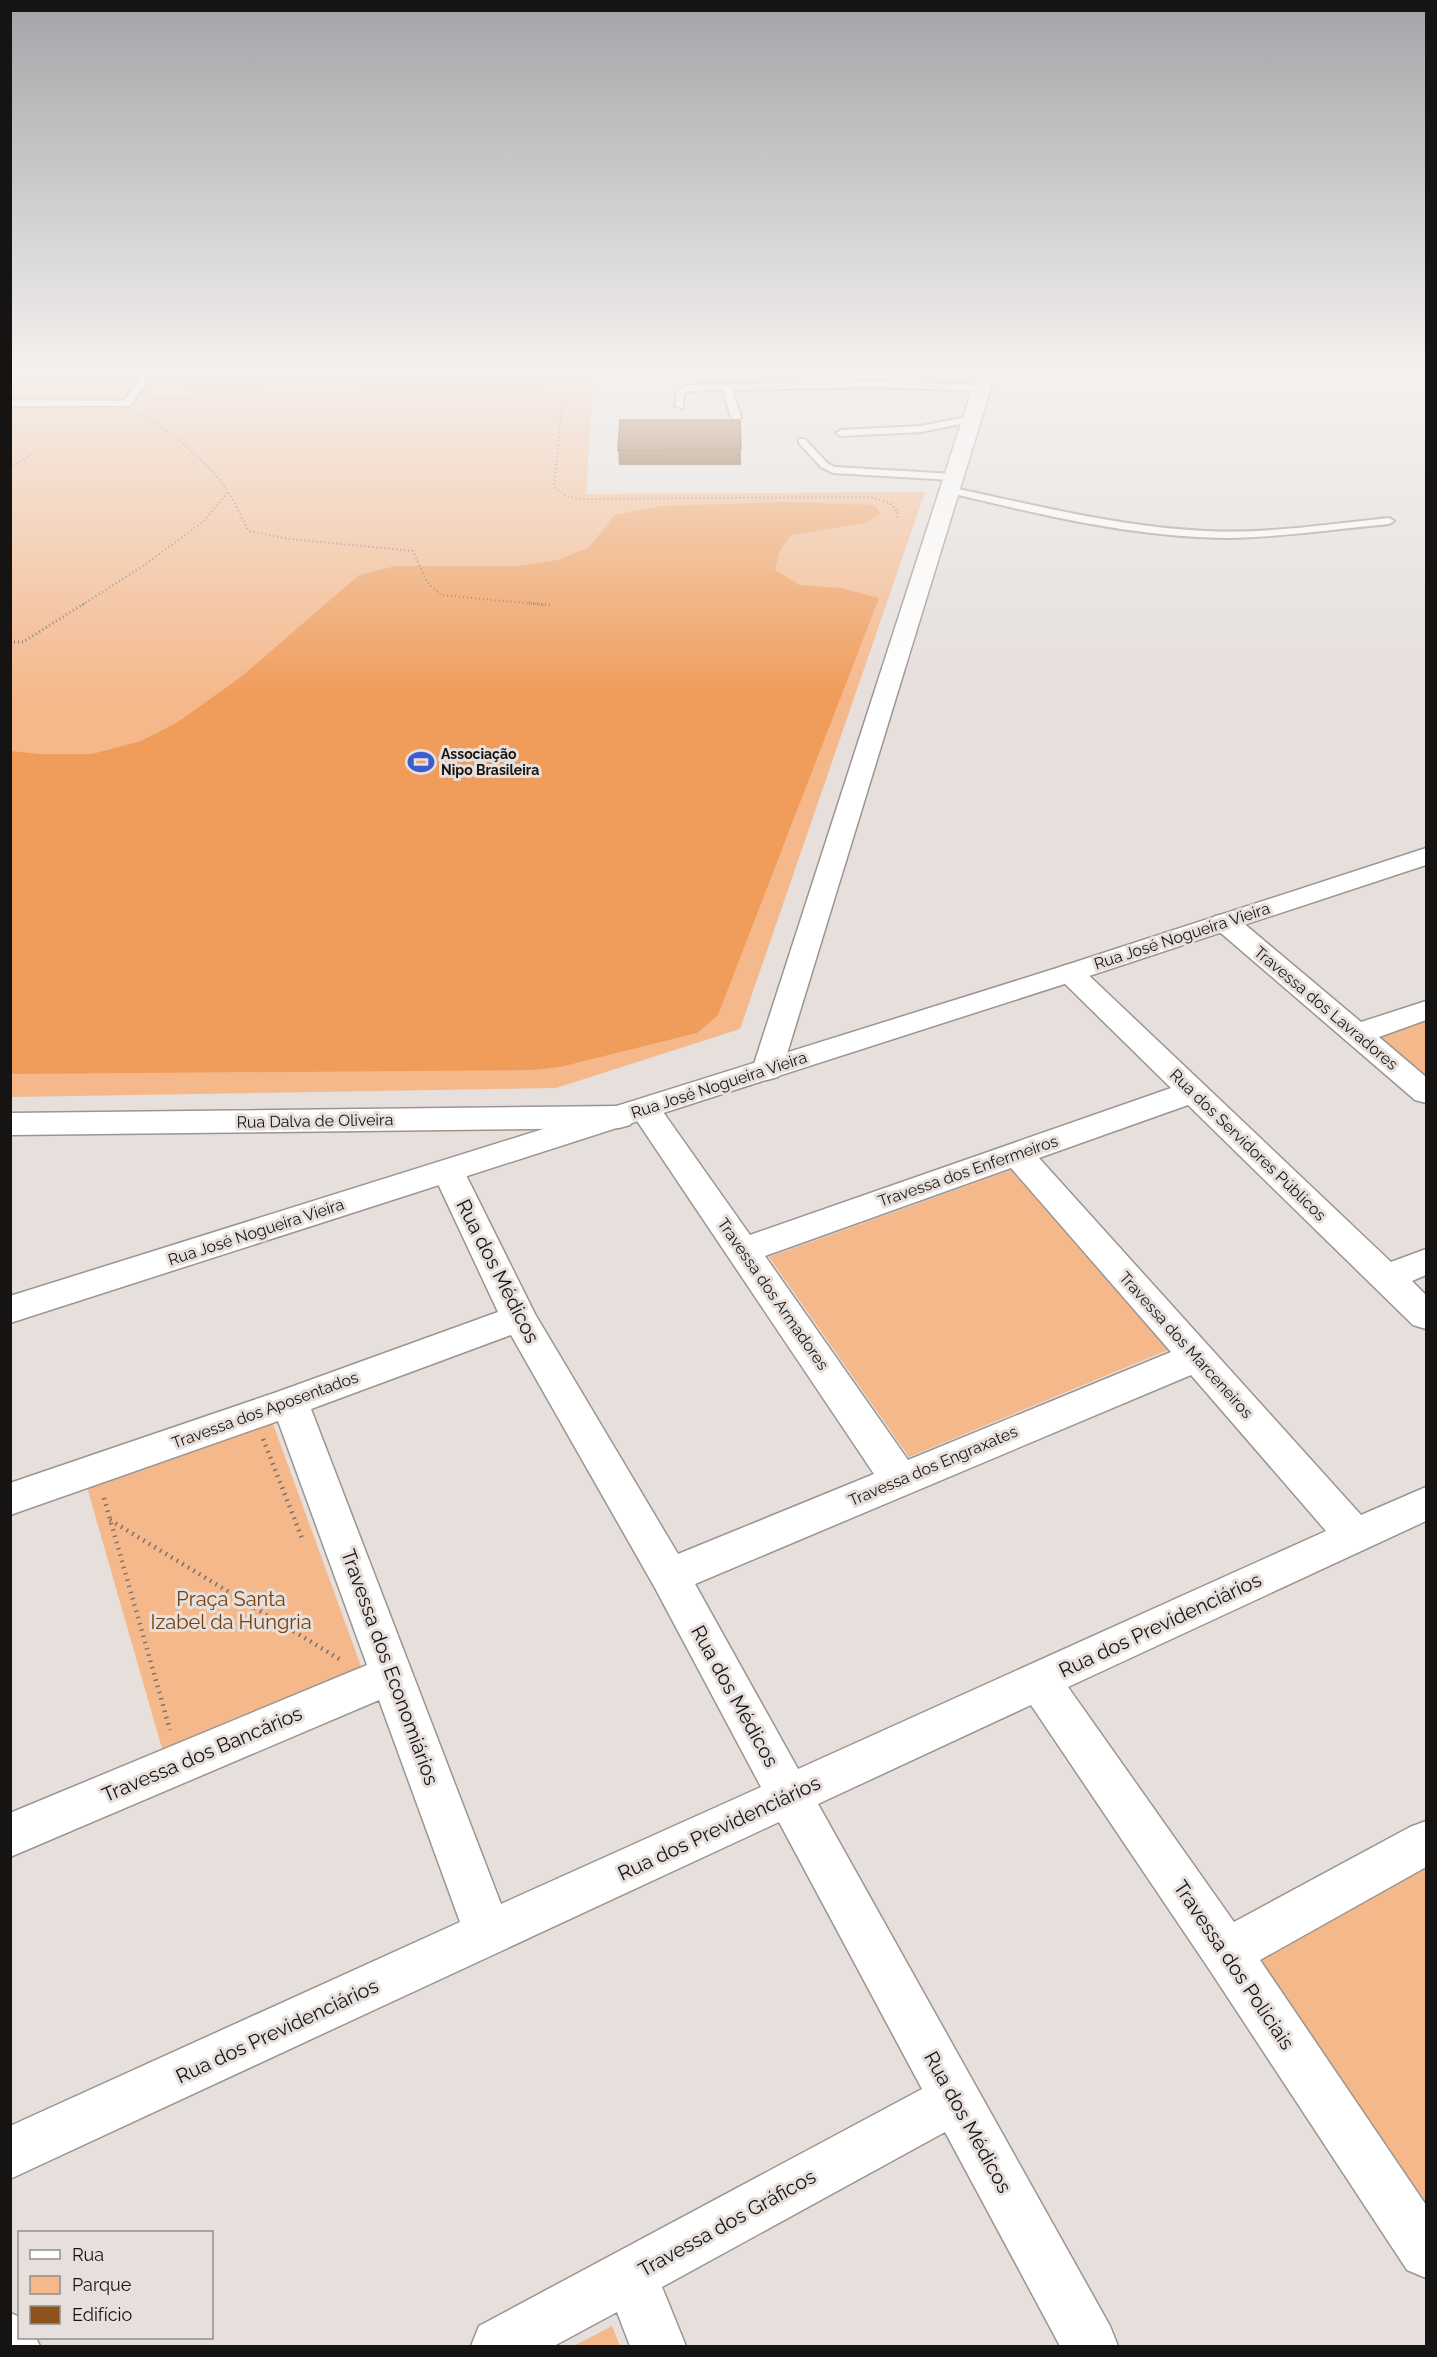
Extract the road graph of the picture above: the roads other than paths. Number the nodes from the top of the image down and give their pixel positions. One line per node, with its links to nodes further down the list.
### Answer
1 (906, 478): 3 (lane)
2 (953, 478): 3 (street)
3 (951, 483): 4 (lane); 10 (street)
4 (1389, 521)
5 (1426, 856): 6 (street, Rua José Nogueira Vieira)
6 (1225, 922): 7 (street, Rua José Nogueira Vieira); 9 (street, Travessa dos Lavradores)
7 (1070, 973): 10 (street, Rua José Nogueira Vieira); 11 (street, Rua dos Servidores Públicos)
8 (1426, 1010): 9 (street)
9 (1357, 1034): 12 (street, Travessa dos Lavradores)
10 (767, 1070): 13 (street, Rua José Nogueira Vieira)
11 (1194, 1091): 15 (street, Travessa dos Enfermeiros); 19 (street, Rua dos Servidores Públicos)
12 (1426, 1093)
13 (632, 1113): 14 (street, Rua Dalva de Oliveira); 16 (street, Rua José Nogueira Vieira); 17 (street, Travessa dos Armadores)
14 (10, 1124)
15 (1017, 1154): 17 (street, Travessa dos Enfermeiros); 23 (street, Travessa dos Marceneiros)
16 (448, 1171): 20 (street, Rua José Nogueira Vieira); 22 (street, Rua dos Médicos)
17 (742, 1251): 25 (street, Travessa dos Armadores)
18 (1426, 1261): 19 (street)
19 (1386, 1278): 21 (street, Rua dos Servidores Públicos)
20 (10, 1310)
21 (1426, 1317)
22 (519, 1318): 24 (street, Travessa dos Aposentados); 29 (street, Rua dos Médicos)
23 (1197, 1357): 25 (street, Travessa dos Engraxates); 28 (street, Travessa dos Marceneiros)
24 (290, 1401): 26 (street, Travessa dos Aposentados); 30 (street, Travessa dos Economiários)
25 (900, 1480): 29 (street, Travessa dos Engraxates)
26 (10, 1499)
27 (1426, 1503): 28 (street, Rua dos Previdenciários)
28 (1355, 1536): 31 (street, Rua dos Previdenciários)
29 (669, 1576): 32 (street, Rua dos Médicos)
30 (393, 1674): 33 (street, Travessa dos Bancários); 35 (street, Travessa dos Economiários)
31 (1039, 1681): 32 (street, Rua dos Previdenciários); 36 (street, Travessa dos Policiais)
32 (789, 1796): 35 (street, Rua dos Previdenciários); 37 (street, Rua dos Médicos)
33 (10, 1834)
34 (1426, 1843): 36 (street)
35 (488, 1933): 38 (street, Rua dos Previdenciários)
36 (1226, 1952): 39 (street, Travessa dos Policiais)
37 (955, 2099): 40 (street, Travessa dos Gráficos); 45 (street, Rua dos Médicos)
38 (10, 2153)
39 (1426, 2251)
40 (630, 2276): 43 (street, Travessa dos Gráficos); 44 (street)
41 (10, 2341): 42 (street)
42 (12, 2346)
43 (499, 2346)
44 (658, 2346)
45 (1090, 2346)

